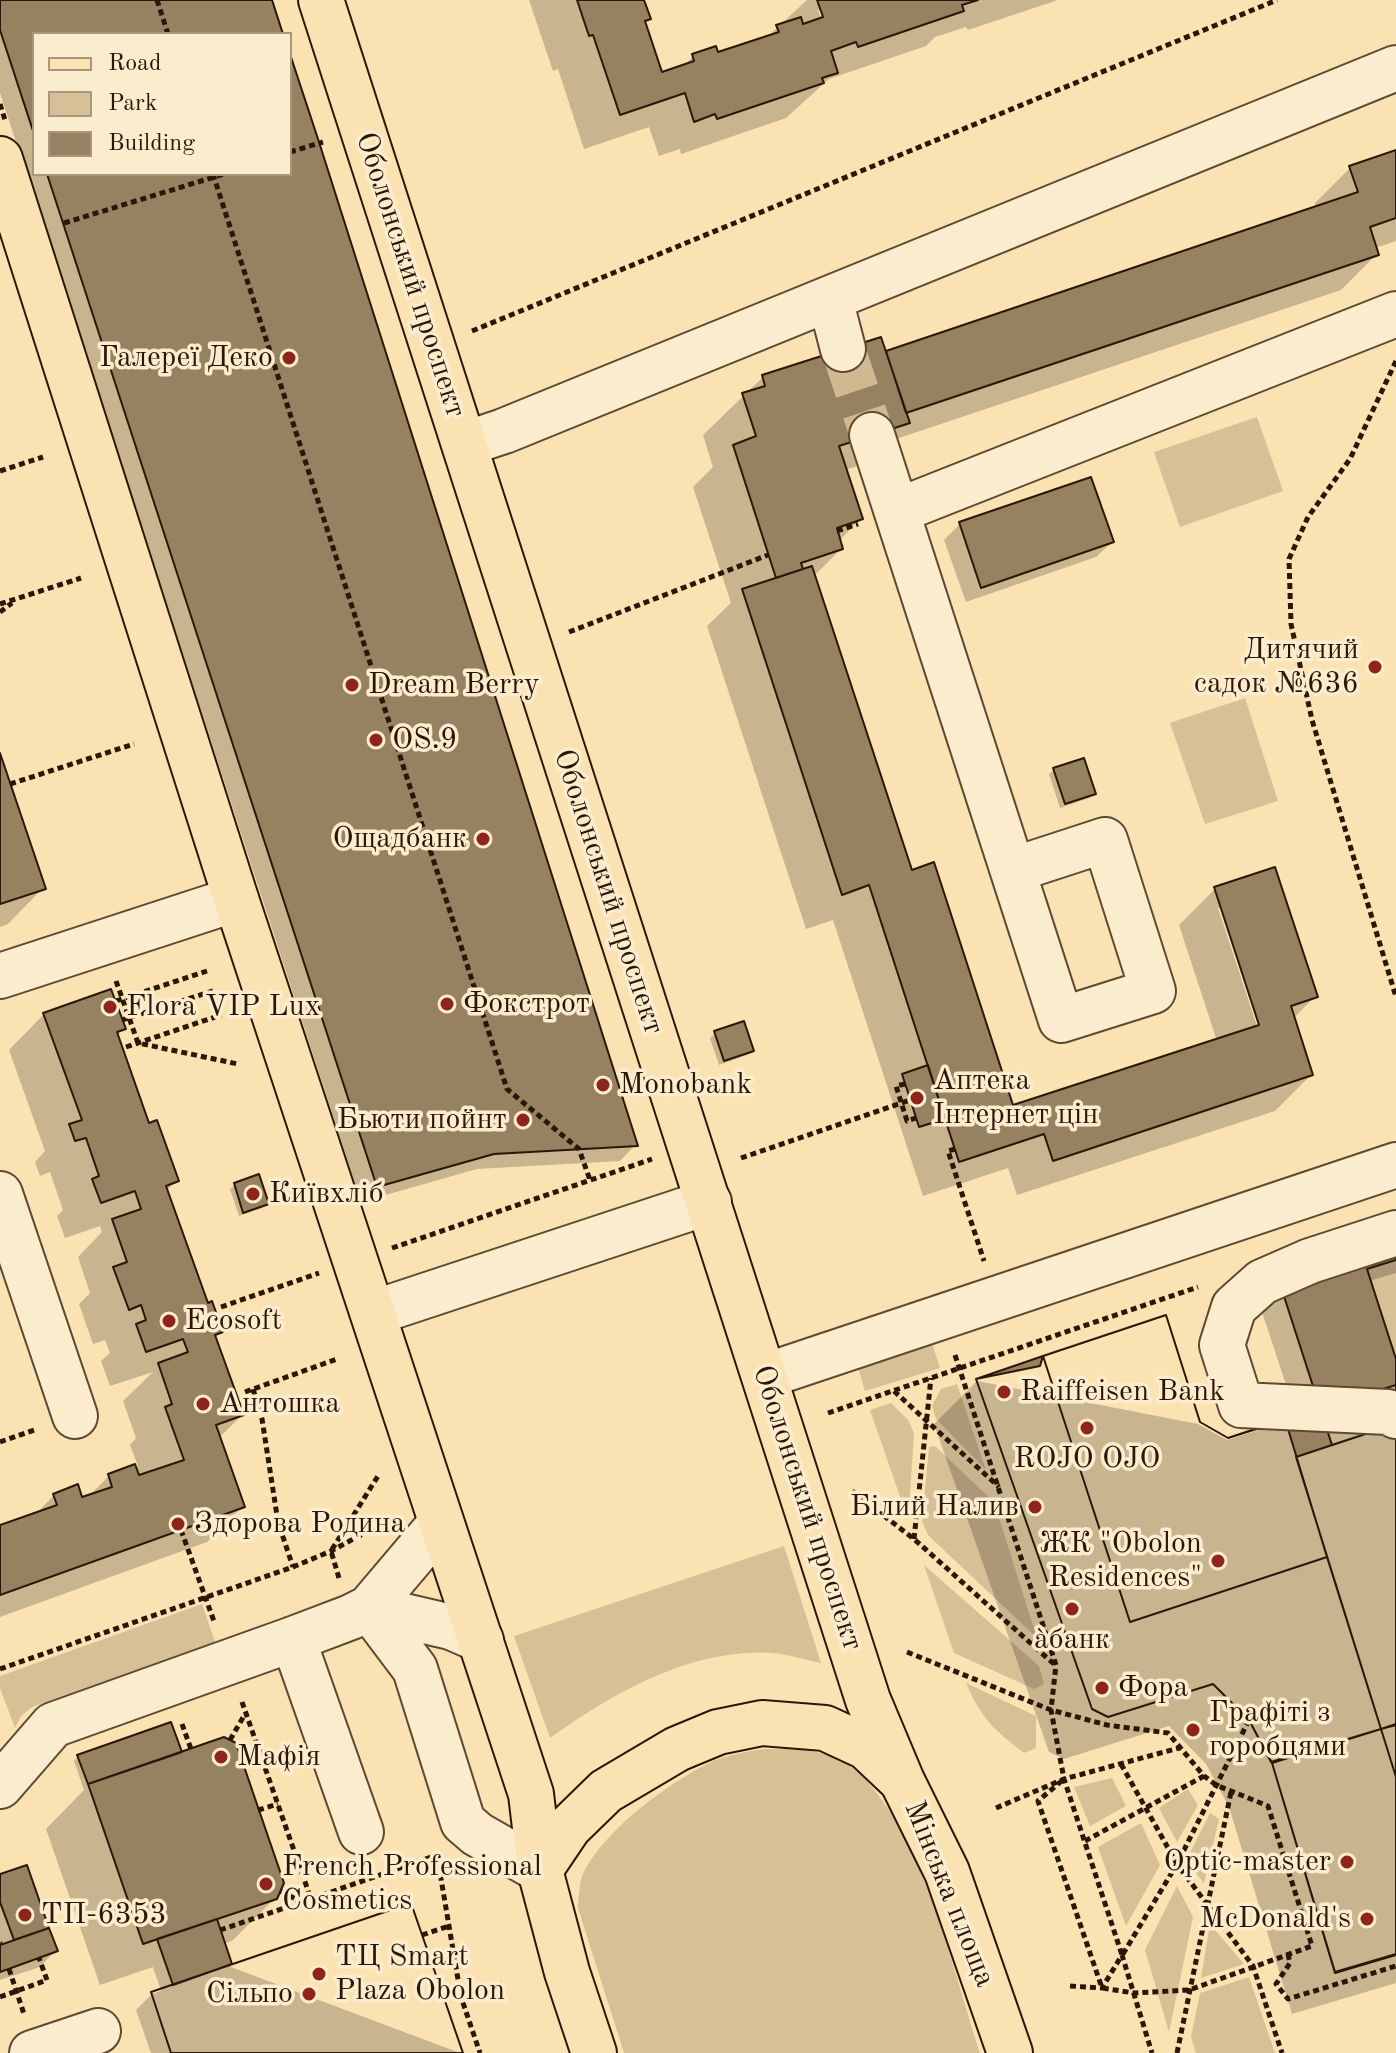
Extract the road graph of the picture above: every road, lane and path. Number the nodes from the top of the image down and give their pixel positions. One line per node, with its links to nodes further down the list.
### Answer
1 (157, 0): 4 (path)
2 (321, 0): 17 (main road, Оболонський проспект)
3 (1277, 0): 13 (path)
4 (167, 32)
5 (1396, 68): 11 (street)
6 (319, 142): 7 (path)
7 (292, 151)
8 (0, 159): 30 (main road)
9 (213, 176): 10 (path); 48 (path)
10 (63, 224)
11 (830, 299): 14 (street); 17 (street)
12 (1396, 314): 20 (street)
13 (472, 331)
14 (843, 349)
15 (1396, 361): 34 (path)
16 (872, 435): 20 (street)
17 (465, 444): 44 (main road, Оболонський проспект)
18 (43, 457): 19 (path)
19 (0, 471)
20 (897, 511): 29 (street)
21 (768, 555): 26 (path)
22 (81, 578): 23 (path)
23 (18, 599): 24 (path); 25 (path)
24 (0, 604)
25 (0, 612)
26 (569, 632)
27 (134, 744): 28 (path)
28 (10, 784)
29 (1013, 870)
30 (236, 899): 32 (street); 52 (main road)
31 (207, 971): 36 (path)
32 (0, 976)
33 (213, 991): 36 (path)
34 (1396, 997)
35 (221, 1015): 37 (path)
36 (126, 1019): 37 (path)
37 (138, 1043): 38 (path); 39 (path)
38 (126, 1047)
39 (238, 1064)
40 (905, 1084): 42 (path)
41 (910, 1100): 42 (path)
42 (902, 1103): 43 (path); 46 (path)
43 (916, 1118)
44 (690, 1146): 48 (path); 50 (main road, Оболонський проспект)
45 (955, 1149): 53 (path)
46 (741, 1158)
47 (1396, 1165): 57 (street)
48 (590, 1180): 52 (path)
49 (0, 1194): 66 (street)
50 (709, 1202): 56 (street); 60 (main road, Оболонський проспект)
51 (1396, 1233): 67 (street)
52 (355, 1261): 55 (path); 56 (main road)
53 (986, 1270)
54 (1200, 1286): 59 (path)
55 (221, 1307)
56 (373, 1313): 73 (main road)
57 (943, 1317): 59 (path); 60 (street)
58 (337, 1359): 62 (path)
59 (960, 1368): 61 (path); 70 (path)
60 (765, 1376): 96 (main road, Оболонський проспект)
61 (931, 1378): 63 (path); 68 (path)
62 (253, 1389): 64 (path); 77 (path)
63 (894, 1391): 65 (path); 68 (path)
64 (245, 1392)
65 (828, 1413)
66 (75, 1416)
67 (1396, 1416)
68 (926, 1420): 70 (path); 75 (path)
69 (378, 1476): 76 (path)
70 (999, 1487): 83 (path)
71 (852, 1491): 75 (path)
72 (390, 1519): 76 (path)
73 (441, 1523): 79 (street); 81 (main road)
74 (181, 1530): 78 (path)
75 (914, 1539): 83 (path)
76 (331, 1551): 77 (path)
77 (293, 1567): 78 (path)
78 (205, 1598): 84 (path)
79 (369, 1608): 80 (street); 81 (street); 108 (street)
80 (293, 1639): 98 (street); 104 (street)
81 (481, 1640): 108 (main road)
82 (907, 1652): 86 (path)
83 (1056, 1665): 86 (path)
84 (0, 1669)
85 (238, 1690): 88 (path)
86 (1051, 1710): 91 (path); 95 (path)
87 (177, 1711): 92 (path)
88 (246, 1713): 90 (path); 100 (path)
89 (1249, 1720): 97 (path)
90 (230, 1740)
91 (1179, 1748): 93 (path); 94 (path)
92 (191, 1749)
93 (1121, 1764): 95 (path); 101 (path)
94 (1204, 1776): 97 (path); 101 (path)
95 (1064, 1779): 102 (path); 105 (path); 125 (path)
96 (902, 1781): 108 (main road, Мінська площа); 122 (main road, Мінська площа)
97 (1216, 1785): 99 (path); 107 (path)
98 (0, 1786)
99 (1231, 1792): 112 (path); 116 (path)
100 (278, 1804): 103 (path); 110 (path)
101 (1146, 1807): 105 (path); 107 (path)
102 (996, 1808)
103 (258, 1810)
104 (361, 1832)
105 (1085, 1841): 117 (path)
106 (437, 1855): 110 (path)
107 (1177, 1864): 112 (path); 117 (path)
108 (540, 1870): 131 (main road)
109 (280, 1891): 111 (path)
110 (311, 1899): 111 (path)
111 (303, 1902): 114 (path)
112 (1207, 1904): 119 (path); 126 (path)
113 (449, 1926): 115 (path)
114 (220, 1930)
115 (422, 1935)
116 (1288, 1954): 119 (path); 120 (path)
117 (1122, 1955): 125 (path); 128 (path)
118 (39, 1958): 127 (path)
119 (1253, 1966): 126 (path); 138 (path)
120 (1396, 1966)
121 (9, 1969): 127 (path)
122 (983, 1972): 134 (main road, Мінська площа); 135 (main road)
123 (502, 1984): 133 (path)
124 (1070, 1986): 125 (path)
125 (1102, 1988): 128 (path)
126 (1189, 1990): 128 (path); 137 (path)
127 (17, 1992): 129 (path)
128 (1134, 1993): 136 (path)
129 (0, 1997)
130 (98, 2031): 132 (street)
131 (593, 2051)
132 (32, 2053)
133 (480, 2053)
134 (1010, 2053)
135 (1044, 2053)
136 (1152, 2053)
137 (1177, 2053)
138 (1282, 2053)

